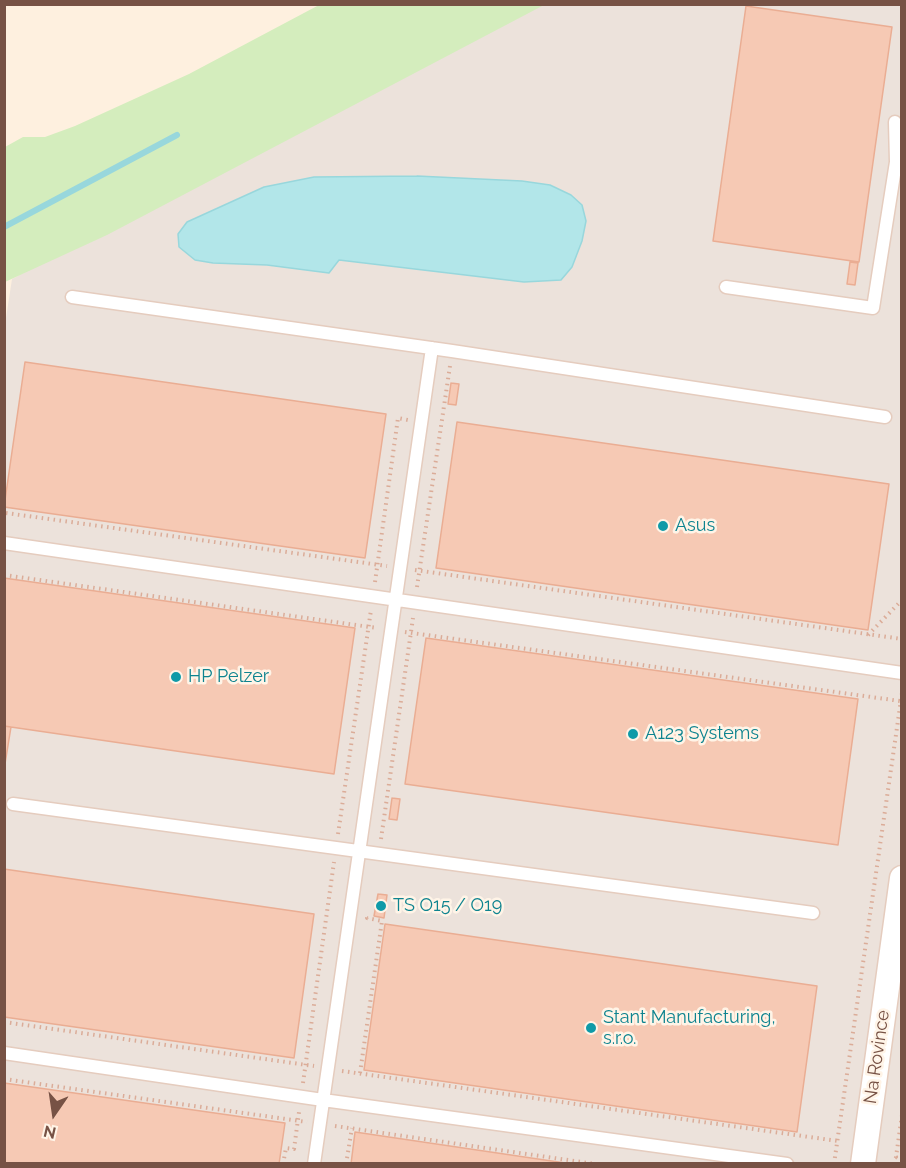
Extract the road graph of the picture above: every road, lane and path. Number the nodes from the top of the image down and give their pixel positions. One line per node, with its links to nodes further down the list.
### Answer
1 (895, 123): 2 (lane)
2 (899, 161): 3 (lane)
3 (726, 287)
4 (72, 297): 5 (lane)
5 (432, 348): 6 (lane); 7 (lane)
6 (885, 417)
7 (421, 422): 8 (path); 11 (path); 12 (lane)
8 (442, 426)
9 (6, 513): 11 (path)
10 (4, 543): 14 (lane)
11 (377, 564): 12 (path); 14 (path)
12 (399, 567): 15 (lane); 19 (path)
13 (4, 575): 17 (path)
14 (373, 597): 15 (lane); 17 (path)
15 (394, 600): 18 (lane); 21 (lane)
16 (902, 600): 19 (path)
17 (369, 627): 18 (path); 25 (path)
18 (390, 630): 23 (path); 26 (lane)
19 (868, 635): 20 (path)
20 (902, 639)
21 (902, 673)
22 (902, 693): 23 (path)
23 (900, 701): 43 (path)
24 (13, 804): 25 (lane)
25 (335, 849): 26 (lane); 33 (path)
26 (358, 852): 29 (lane); 34 (lane)
27 (902, 878): 30 (street, Na Rovince)
28 (368, 910): 35 (path)
29 (813, 913)
30 (898, 924): 52 (street, Na Rovince)
31 (4, 1022): 33 (path)
32 (4, 1053): 37 (lane)
33 (305, 1065): 34 (path); 37 (path)
34 (327, 1068): 35 (path); 38 (lane)
35 (360, 1073): 43 (path)
36 (4, 1079): 40 (path)
37 (301, 1097): 38 (lane); 40 (path)
38 (323, 1100): 41 (lane); 50 (lane)
39 (902, 1115): 44 (path)
40 (298, 1120): 41 (path); 46 (path)
41 (320, 1124): 42 (path); 47 (lane)
42 (352, 1128): 48 (path); 49 (path)
43 (838, 1141): 51 (path)
44 (896, 1157): 45 (path); 53 (path)
45 (902, 1160)
46 (283, 1164)
47 (314, 1164)
48 (346, 1164)
49 (595, 1164)
50 (787, 1164)
51 (834, 1164)
52 (863, 1164)
53 (895, 1164)

